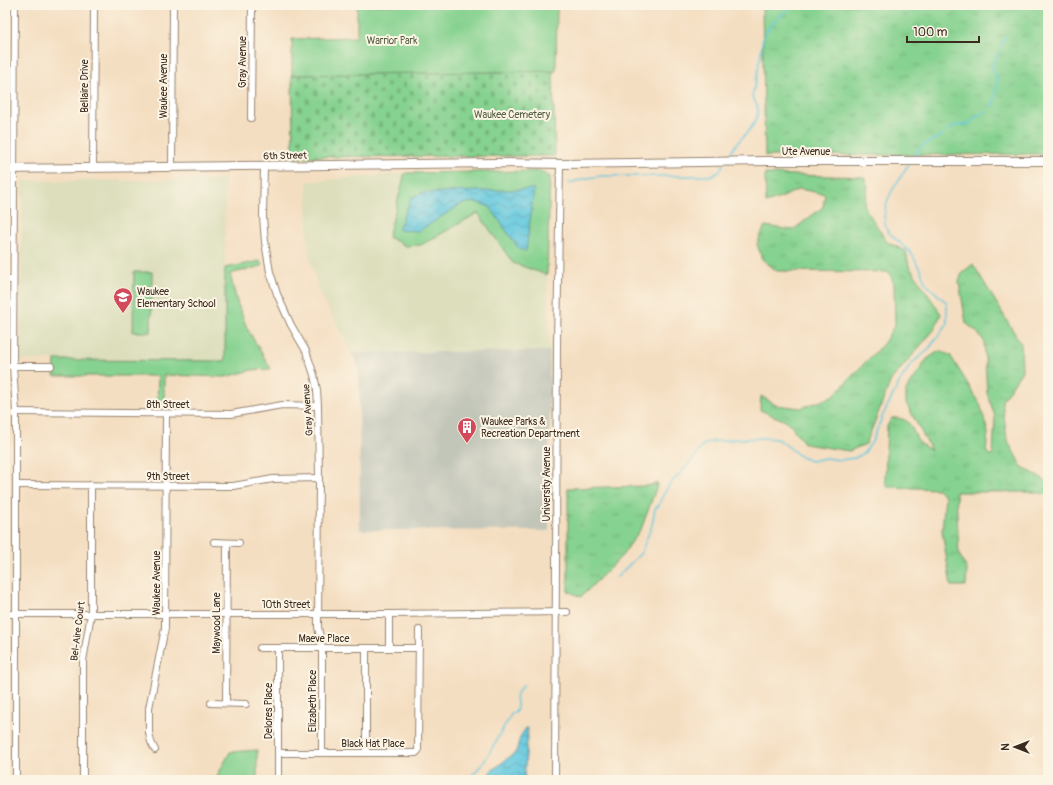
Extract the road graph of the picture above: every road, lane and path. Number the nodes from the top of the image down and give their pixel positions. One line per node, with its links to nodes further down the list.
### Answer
1 (14, 5): 12 (street)
2 (94, 5): 10 (street, Bellaire Drive)
3 (173, 5): 9 (street, Waukee Avenue)
4 (252, 5): 5 (street, Gray Avenue)
5 (251, 118)
6 (1048, 161): 7 (main road, Ute Avenue)
7 (562, 164): 8 (main road, 6th Street); 28 (street, University Avenue)
8 (264, 166): 9 (main road, 6th Street); 18 (street, Gray Avenue)
9 (172, 167): 10 (main road, 6th Street)
10 (93, 168): 12 (main road, 6th Street)
11 (5, 169): 12 (main road, 6th Street)
12 (14, 169): 14 (street)
13 (5, 280): 14 (street)
14 (13, 280): 16 (street)
15 (5, 366): 16 (street)
16 (13, 366): 17 (street); 19 (street)
17 (51, 366)
18 (318, 406): 20 (street, 8th Street); 21 (street, Gray Avenue)
19 (16, 412): 20 (street, 8th Street); 22 (street)
20 (166, 414): 24 (street, Waukee Avenue)
21 (319, 478): 24 (street, 9th Street); 34 (street, Gray Avenue)
22 (16, 485): 23 (street, 9th Street); 31 (street)
23 (91, 485): 24 (street, 9th Street); 32 (street, Bel-Aire Court)
24 (165, 486): 36 (street, Waukee Avenue)
25 (214, 542): 26 (street)
26 (227, 543): 27 (street); 33 (street, Maywood Lane)
27 (239, 543)
28 (556, 612): 29 (street, 10th Street); 35 (street, 10th Street); 54 (street, University Avenue)
29 (567, 612)
30 (5, 614): 31 (street, 10th Street)
31 (16, 614): 32 (street, 10th Street); 52 (street)
32 (91, 614): 36 (street, 10th Street); 53 (street, Bel-Aire Court)
33 (226, 614): 34 (street, 10th Street); 36 (street, 10th Street); 45 (street, Maywood Lane)
34 (318, 614): 35 (street, 10th Street); 40 (street, Elizabeth Place)
35 (389, 614): 42 (street)
36 (166, 615): 47 (street, Waukee Avenue)
37 (419, 630): 43 (street, Black Hat Place)
38 (260, 648): 39 (street, Maeve Place)
39 (278, 648): 40 (street, Maeve Place); 48 (street, Delores Place)
40 (322, 648): 41 (street, Maeve Place); 49 (street, Elizabeth Place)
41 (366, 648): 42 (street, Maeve Place); 50 (street)
42 (389, 648): 43 (street, Maeve Place)
43 (419, 648): 50 (street, Black Hat Place)
44 (211, 703): 45 (street)
45 (226, 703): 46 (street)
46 (246, 704)
47 (155, 750)
48 (278, 753): 49 (street, Black Hat Place); 51 (street, Delores Place)
49 (322, 753): 50 (street, Black Hat Place)
50 (366, 753)
51 (278, 774)
52 (16, 780)
53 (83, 780)
54 (555, 780)

